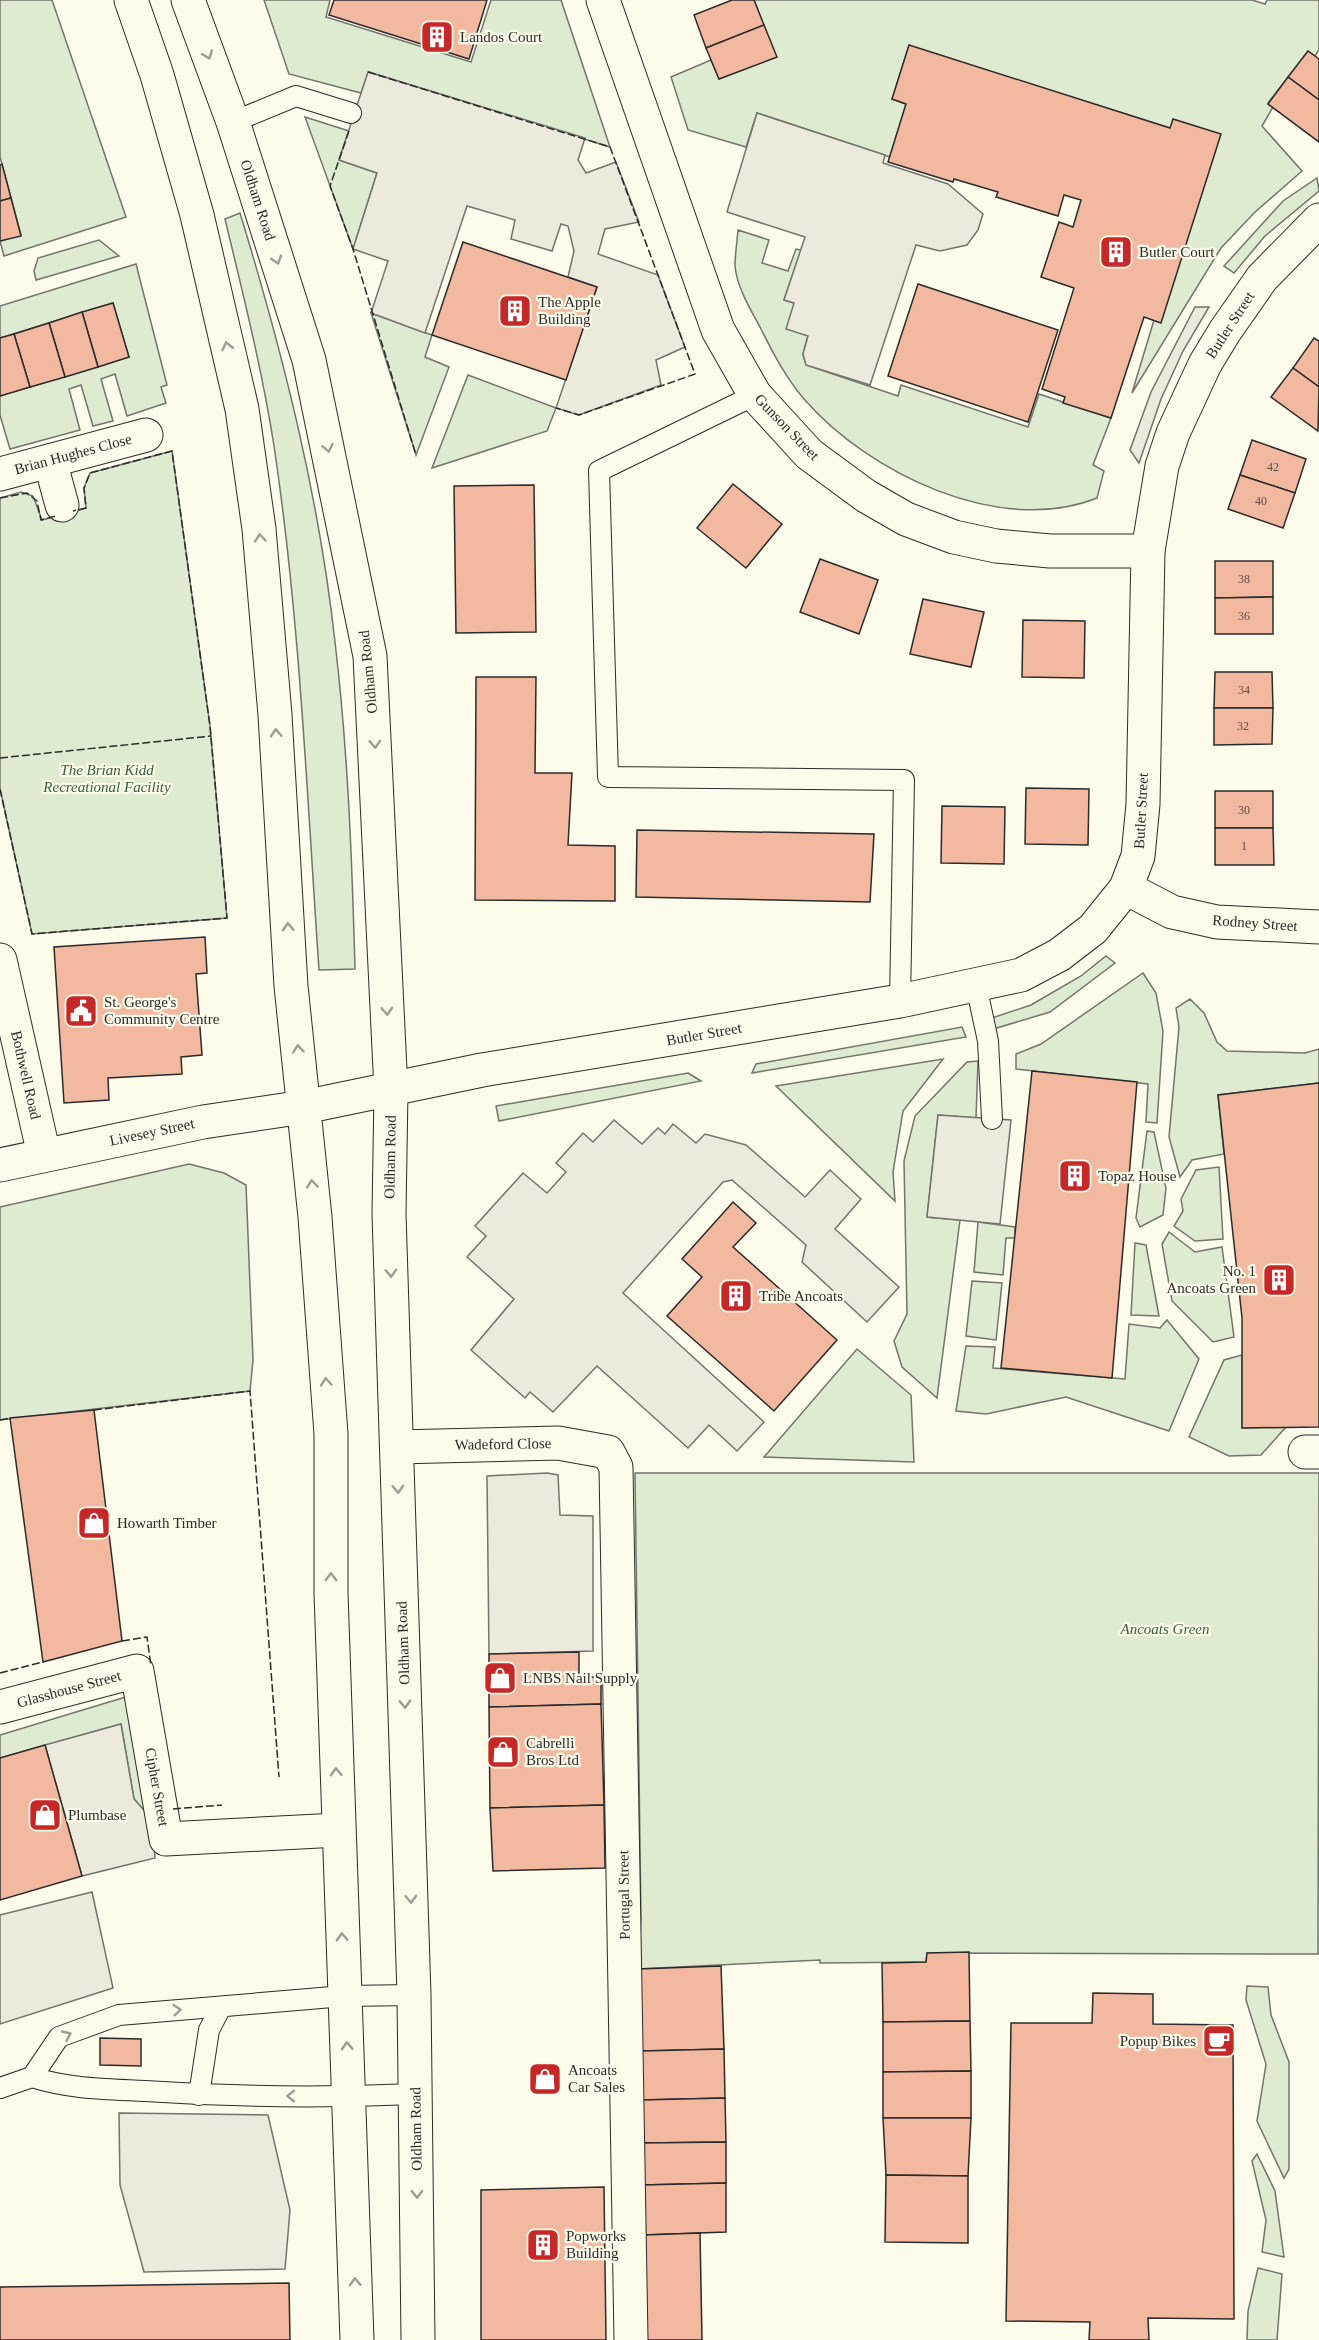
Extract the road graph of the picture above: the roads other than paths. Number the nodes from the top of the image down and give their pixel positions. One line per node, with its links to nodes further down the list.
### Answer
1 (131, 0): 19 (main road, one-way to 1)
2 (188, 0): 5 (main road, Oldham Road, one-way to 5)
3 (603, 0): 7 (main road, Gunson Street)
4 (351, 113): 5 (lane)
5 (233, 122): 18 (main road, Oldham Road, one-way to 18)
6 (1319, 220): 12 (main road, Butler Street)
7 (755, 395): 12 (main road, Gunson Street); 17 (lane)
8 (146, 435): 9 (main road, Brian Hughes Close)
9 (50, 461): 10 (main road, Brian Hughes Close); 11 (main road)
10 (0, 474)
11 (62, 505)
12 (1148, 551): 13 (main road, Butler Street)
13 (1126, 888): 14 (main road, Rodney Street); 17 (main road, Butler Street)
14 (1319, 927)
15 (0, 960): 21 (main road, Bothwell Road)
16 (979, 999): 20 (lane)
17 (900, 1001): 18 (main road, Butler Street)
18 (391, 1091): 19 (main road, Butler Street); 23 (main road, Oldham Road, one-way to 23)
19 (304, 1107): 21 (main road, Livesey Street); 27 (main road, one-way to 19)
20 (992, 1119)
21 (44, 1155): 22 (main road, Livesey Street)
22 (0, 1165)
23 (397, 1447): 24 (main road, Wadeford Close); 29 (main road, Oldham Road, one-way to 29)
24 (608, 1452): 38 (main road, Portugal Street)
25 (137, 1671): 26 (main road, Glasshouse Street); 27 (main road, Cipher Street)
26 (0, 1707)
27 (338, 1830): 28 (main road, one-way to 27)
28 (344, 1995): 29 (lane); 30 (lane); 35 (main road, one-way to 28)
29 (414, 1995): 33 (main road, Oldham Road)
30 (221, 2007): 31 (lane, one-way to 30); 34 (lane)
31 (32, 2077): 32 (lane); 34 (lane)
32 (0, 2088)
33 (415, 2094): 35 (lane); 37 (main road, Oldham Road, one-way to 37)
34 (200, 2095): 35 (lane, one-way to 34)
35 (349, 2097): 36 (main road, one-way to 35)
36 (357, 2340)
37 (418, 2340)
38 (631, 2340)

